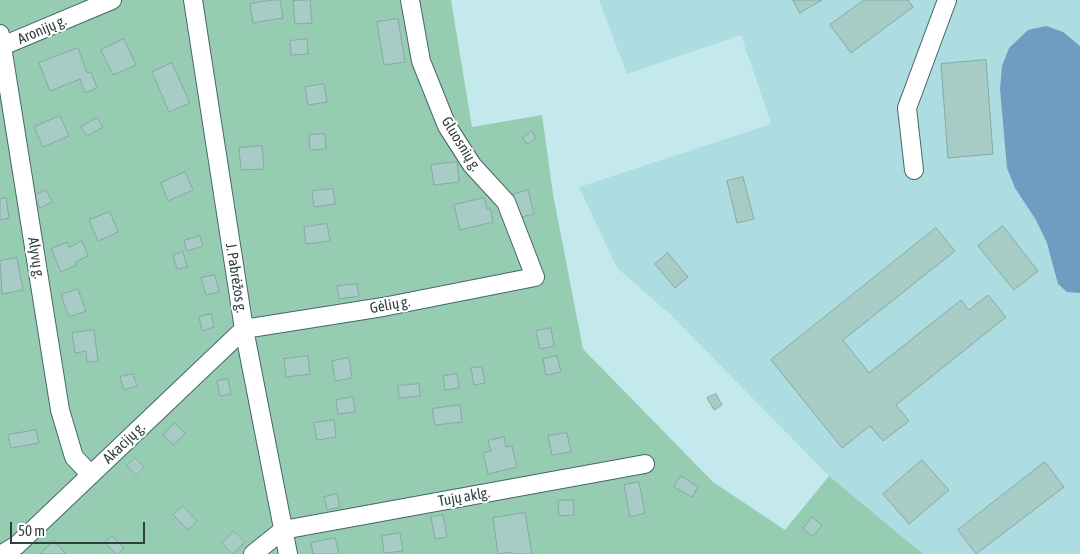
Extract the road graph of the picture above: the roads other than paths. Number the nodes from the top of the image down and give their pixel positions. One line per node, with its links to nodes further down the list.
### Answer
1 (112, 0): 5 (street, Aronijų g.)
2 (193, 0): 8 (street, J. Pabrėžos g.)
3 (410, 0): 7 (street, Gluosnių g.)
4 (947, 0): 6 (street)
5 (1, 42): 10 (street, Alyvų g.)
6 (914, 170)
7 (535, 277): 8 (street, Gėlių g.)
8 (244, 330): 10 (street, Akacijų g.); 11 (street, J. Pabrėžos g.)
9 (645, 464): 11 (street, Tujų aklg.)
10 (91, 475): 12 (street, Akacijų g.)
11 (283, 530): 13 (street); 14 (street, J. Pabrėžos g.)
12 (2, 554)
13 (253, 554)
14 (288, 554)

